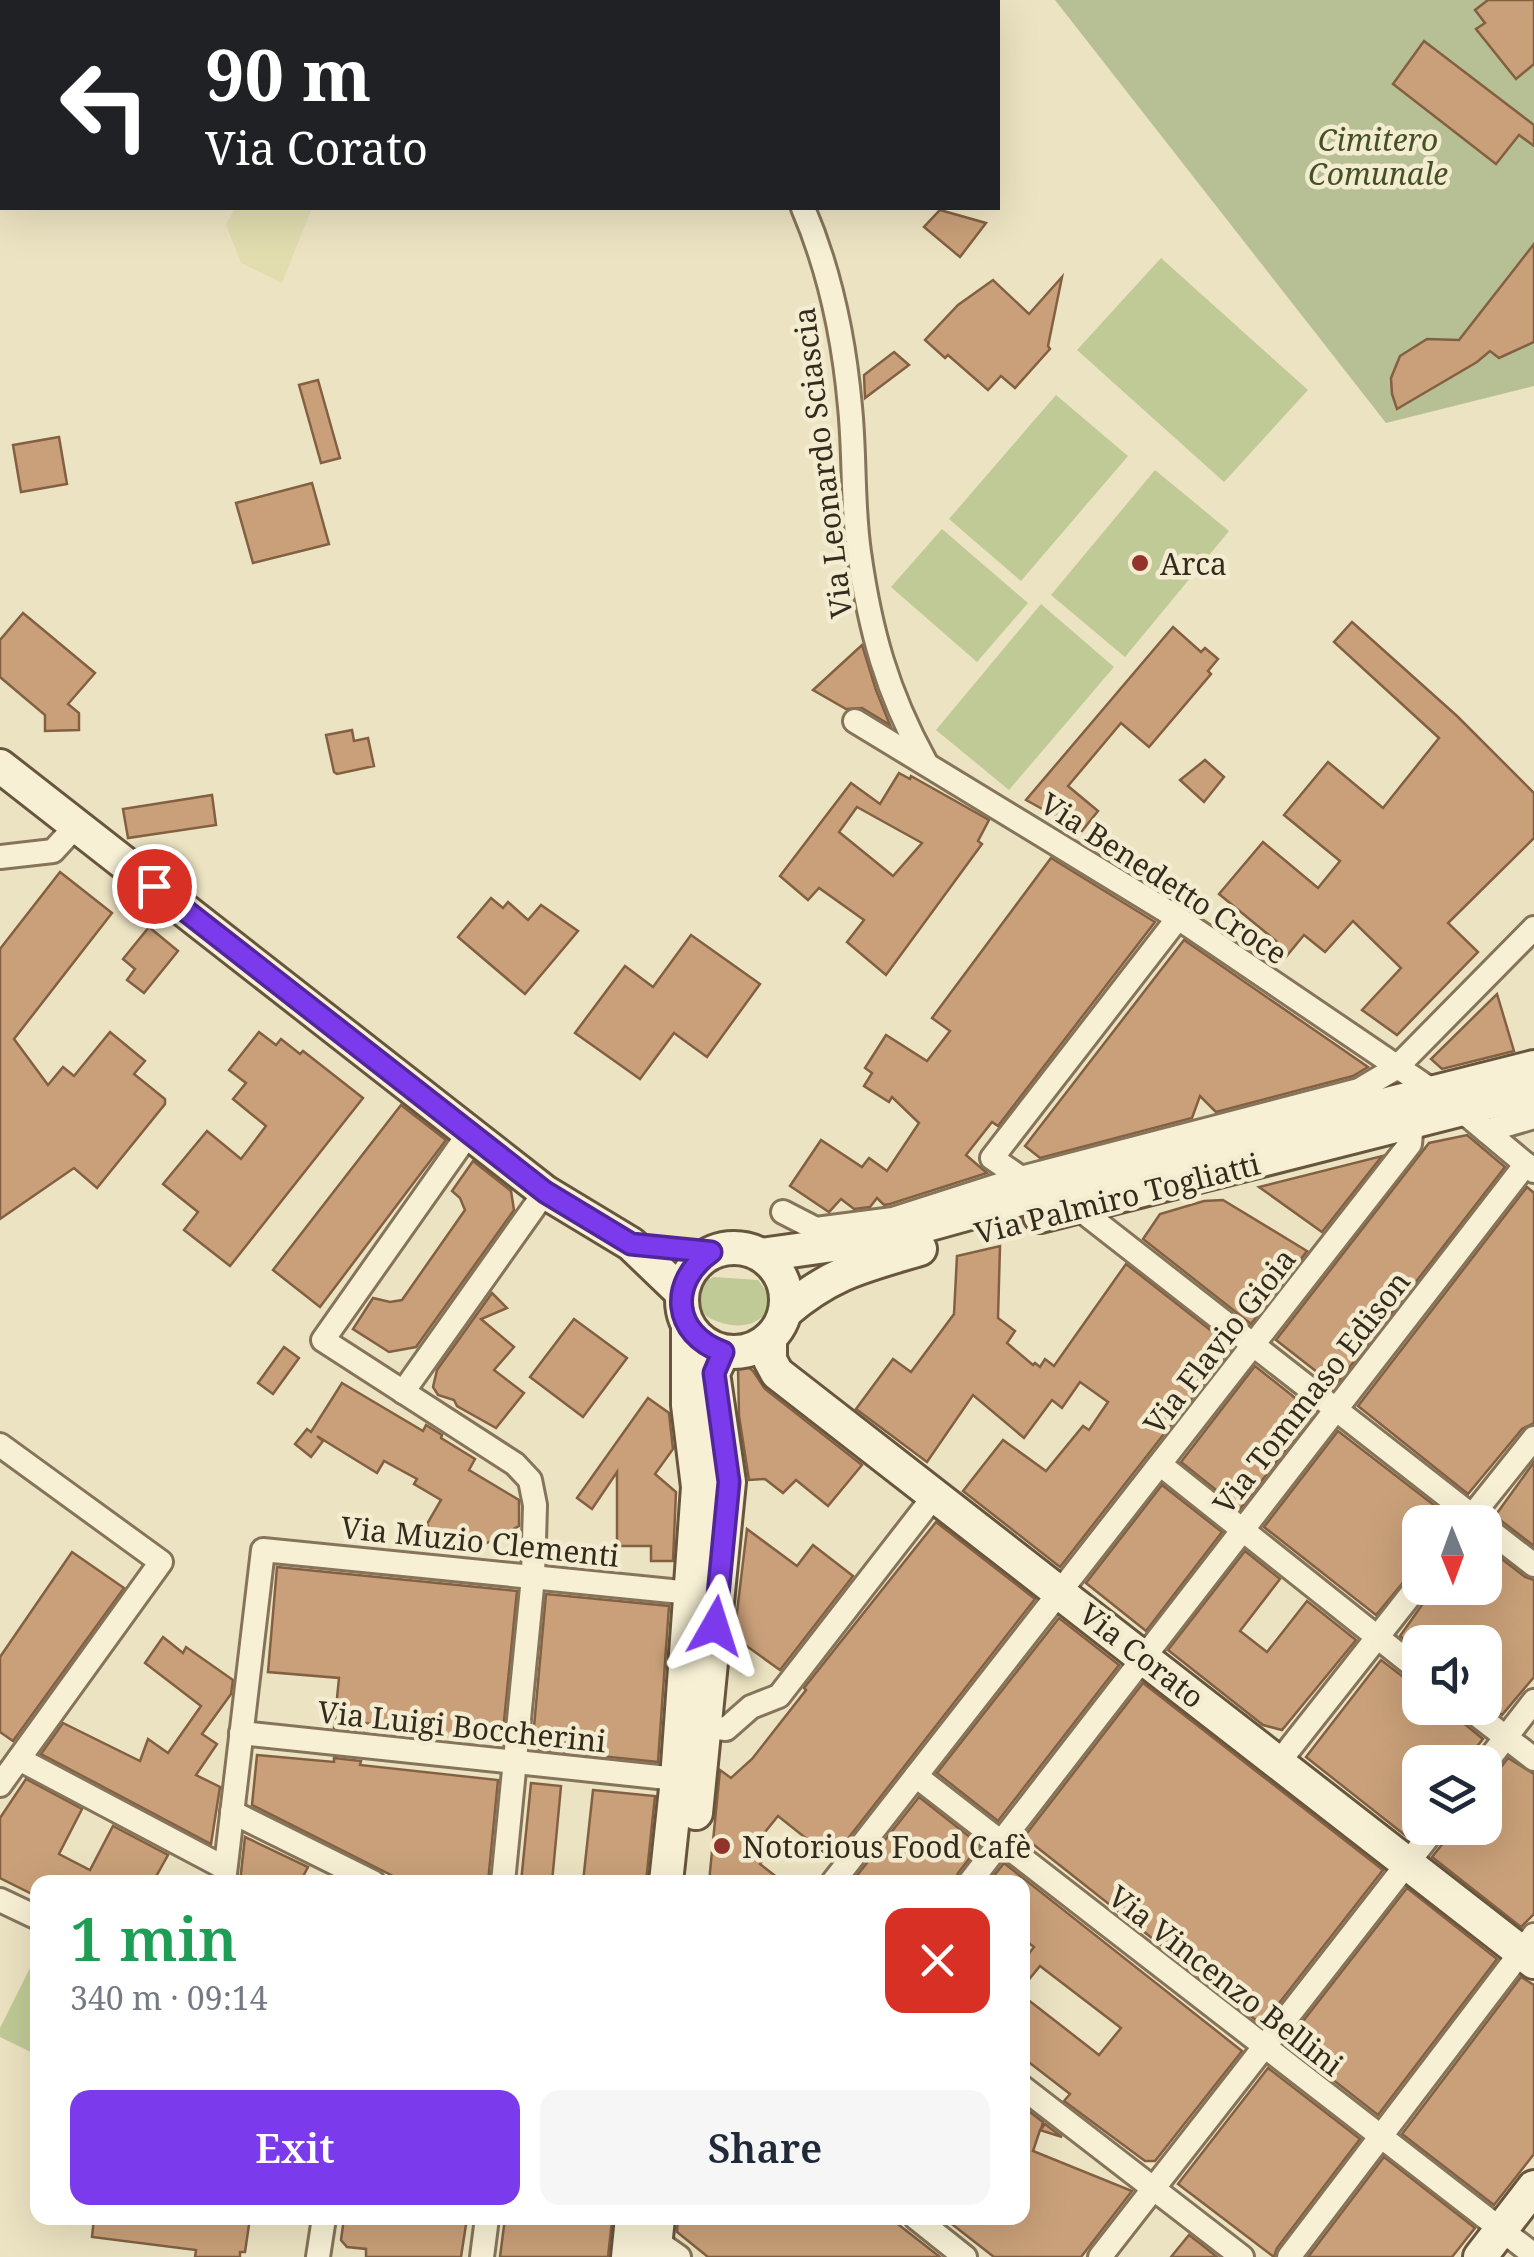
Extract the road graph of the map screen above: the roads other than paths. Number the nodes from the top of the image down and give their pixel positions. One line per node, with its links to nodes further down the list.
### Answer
1 (805, 210): 3 (street, Via Leonardo Sciascia)
2 (855, 721): 3 (street, Via Benedetto Croce)
3 (927, 764): 7 (street, Via Benedetto Croce)
4 (0, 766): 5 (main road)
5 (76, 826): 6 (street); 15 (main road)
6 (0, 857)
7 (1178, 918): 10 (street, Via Benedetto Croce); 17 (street)
8 (1534, 928): 10 (street)
9 (1534, 1067): 12 (main road, Via Palmiro Togliatti)
10 (1396, 1068): 12 (street, Via Benedetto Croce); 17 (street)
11 (1534, 1091): 12 (main road, Via Palmiro Togliatti)
12 (1461, 1111): 13 (street); 14 (main road, Via Palmiro Togliatti); 16 (street, Via Benedetto Croce); 23 (main road, Via Palmiro Togliatti)
13 (1534, 1118)
14 (1412, 1123): 19 (main road, Via Palmiro Togliatti); 27 (street, Via Flavio Gioia)
15 (469, 1133): 18 (main road); 29 (street)
16 (1530, 1167): 30 (street, Via Tommaso Edison)
17 (1021, 1178): 20 (street)
18 (545, 1192): 21 (main road); 29 (street)
19 (1076, 1206): 25 (main road, Via Palmiro Togliatti); 27 (street)
20 (782, 1212)
21 (631, 1244): 22 (main road); 24 (main road)
22 (711, 1252): 23 (main road); 24 (main road)
23 (762, 1255): 25 (main road, Via Corato)
24 (681, 1292): 26 (main road)
25 (778, 1325): 28 (main road); 34 (main road, Via Corato)
26 (688, 1327): 28 (main road); 42 (main road)
27 (1254, 1346): 30 (street); 33 (street, Via Flavio Gioia)
28 (723, 1352): 49 (main road)
29 (404, 1392): 40 (street)
30 (1336, 1410): 35 (street); 37 (street, Via Tommaso Edison)
31 (1534, 1438): 36 (street)
32 (0, 1445): 53 (street)
33 (1161, 1465): 37 (street); 41 (street, Via Flavio Gioia)
34 (934, 1495): 41 (main road, Via Corato); 49 (street)
35 (1455, 1505)
36 (1488, 1505)
37 (1241, 1530): 44 (street); 45 (street, Via Tommaso Edison)
38 (1502, 1541): 39 (street)
39 (1534, 1565)
40 (532, 1576): 42 (street, Via Muzio Clementi); 50 (street, Via Muzio Clementi); 55 (street)
41 (1059, 1591): 45 (main road, Via Corato); 57 (street, Via Flavio Gioia)
42 (691, 1593): 58 (main road)
43 (1402, 1605): 44 (street)
44 (1376, 1638): 46 (street); 56 (street)
45 (1144, 1657): 56 (main road, Via Corato); 61 (street, Via Tommaso Edison)
46 (1402, 1658)
47 (1534, 1702): 51 (street)
48 (1490, 1725): 51 (street)
49 (705, 1727): 68 (main road)
50 (241, 1733): 55 (street, Via Luigi Boccherini); 60 (street)
51 (1506, 1737): 52 (street); 54 (street)
52 (1500, 1745)
53 (11, 1759): 59 (street); 64 (street)
54 (1534, 1759)
55 (515, 1762): 58 (street, Via Luigi Boccherini); 66 (street)
56 (1279, 1762): 63 (main road, Via Corato)
57 (916, 1776): 61 (street, Via Vincenzo Bellini); 69 (street, Via Flavio Gioia)
58 (677, 1779): 67 (main road)
59 (0, 1785)
60 (232, 1812): 64 (street); 65 (street)
61 (1001, 1843): 70 (street, Via Tommaso Edison); 74 (street, Via Vincenzo Bellini)
62 (1422, 1845): 63 (street)
63 (1408, 1863): 73 (main road, Via Corato); 74 (street)
64 (224, 1875)
65 (358, 1875)
66 (504, 1875)
67 (667, 1875)
68 (690, 1875)
69 (839, 1875)
70 (976, 1875)
71 (0, 1900): 72 (street)
72 (30, 1914)
73 (1530, 1950): 76 (street)
74 (1264, 2048): 76 (street, Via Vincenzo Bellini); 78 (street)
75 (1030, 2093): 78 (street)
76 (1380, 2137): 82 (street, Via Vincenzo Bellini); 89 (street)
77 (1534, 2187): 82 (main road)
78 (1153, 2188): 87 (street); 88 (street)
79 (323, 2225): 84 (street)
80 (486, 2225): 85 (street)
81 (925, 2225): 86 (street)
82 (1501, 2229): 83 (street, Via Vincenzo Bellini); 90 (main road)
83 (1534, 2255)
84 (318, 2257)
85 (482, 2257)
86 (966, 2257)
87 (1100, 2257)
88 (1242, 2257)
89 (1289, 2257)
90 (1480, 2257)

